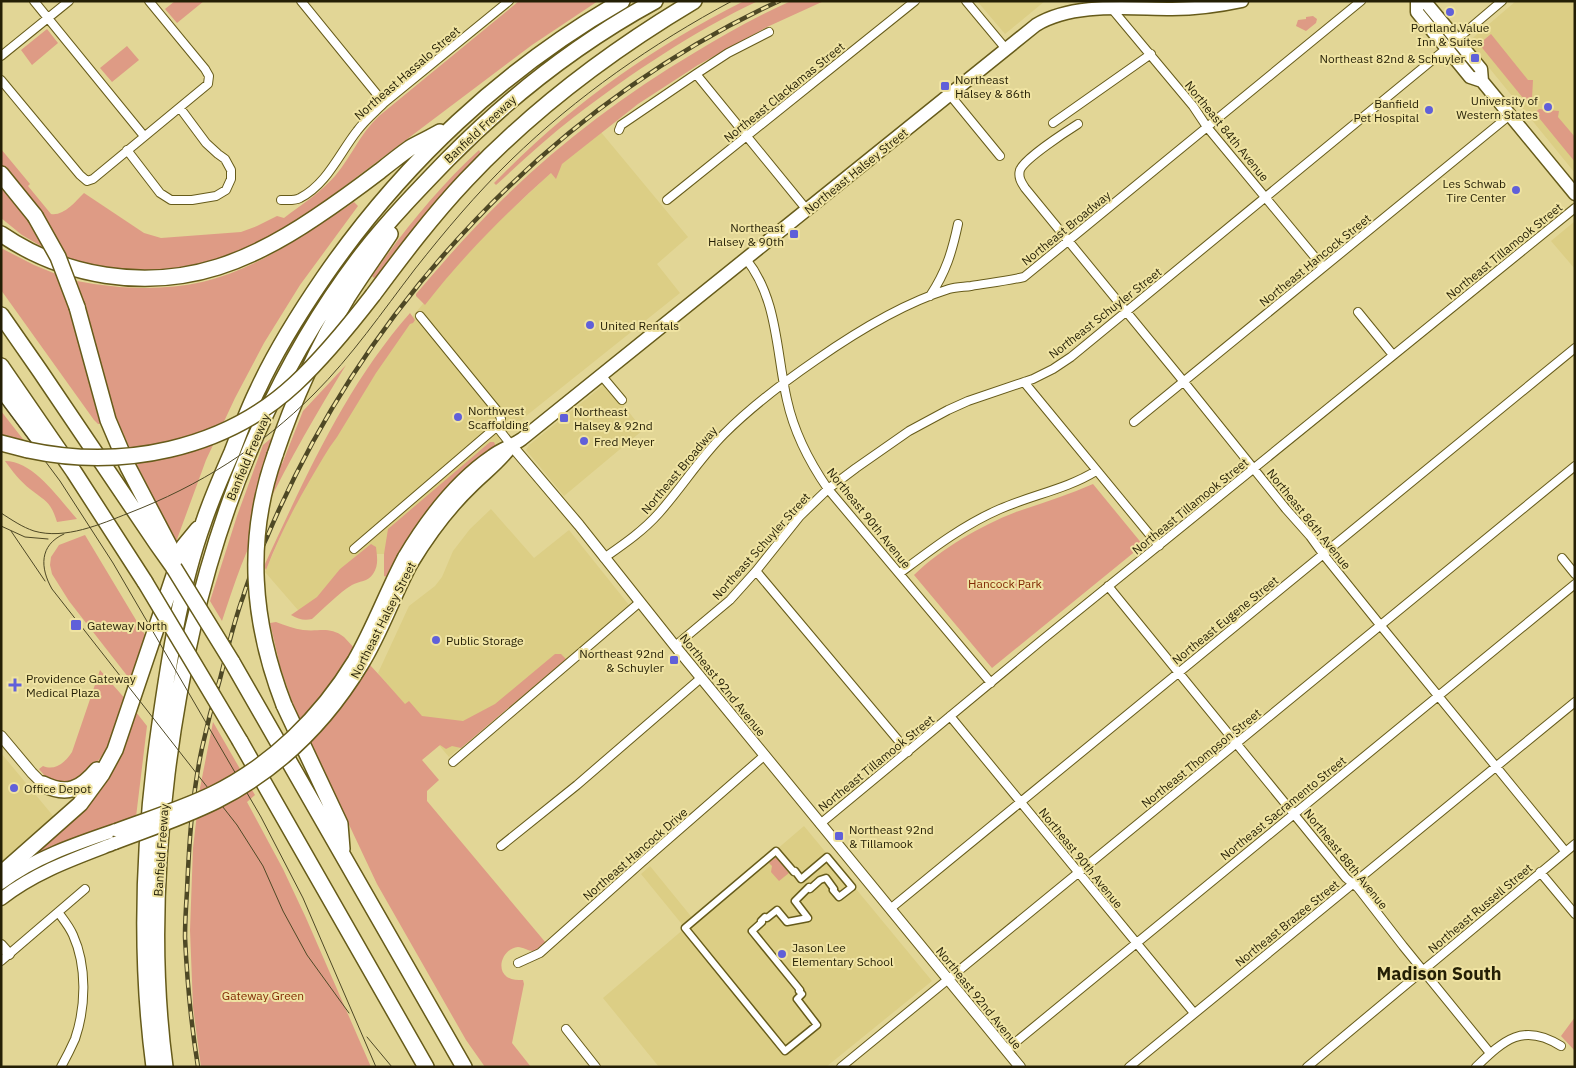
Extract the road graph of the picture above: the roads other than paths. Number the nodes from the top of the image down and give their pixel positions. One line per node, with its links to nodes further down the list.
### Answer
1 (34, 1): 18 (street)
2 (69, 1): 18 (street)
3 (149, 1): 28 (street)
4 (300, 1): 27 (street)
5 (509, 1): 15 (street, Northeast Hassalo Street)
6 (622, 1): 33 (highway, Banfield Freeway)
7 (655, 1): 40 (highway, Banfield Freeway)
8 (694, 1): 68 (highway, bridge)
9 (915, 1): 36 (street, Northeast Clackamas Street)
10 (966, 1): 21 (street)
11 (1242, 1): 17 (main road, Northeast Halsey Street)
12 (1361, 1): 32 (street, Northeast Broadway)
13 (1502, 1): 20 (street, Northeast Schuyler Street)
14 (1417, 2): 20 (main road)
15 (498, 5): 27 (street, Northeast Hassalo Street)
16 (1092, 6): 17 (main road, Northeast Halsey Street); 21 (main road, Northeast Halsey Street)
17 (1112, 8): 22 (street, Northeast 84th Avenue)
18 (48, 19): 23 (street); 35 (street)
19 (769, 32): 24 (street)
20 (1451, 44): 29 (main road); 42 (street, Northeast Schuyler Street)
21 (1006, 49): 26 (main road, Northeast Halsey Street)
22 (1150, 54): 30 (street); 32 (street, Northeast 84th Avenue)
23 (1, 56)
24 (696, 74): 34 (street); 36 (street)
25 (1, 80): 37 (street)
26 (950, 95): 38 (street); 46 (main road, Northeast Halsey Street)
27 (384, 103): 43 (street, Northeast Hassalo Street)
28 (180, 108): 35 (street); 37 (street)
29 (1510, 115): 41 (main road); 51 (street, Northeast Hancock Street)
30 (1053, 123)
31 (1078, 124): 49 (street, Northeast 86th Avenue)
32 (1207, 126): 42 (street, Northeast 84th Avenue); 49 (street, Northeast Broadway)
33 (451, 127): 48 (highway); 75 (highway, Banfield Freeway)
34 (618, 130)
35 (144, 136): 37 (street)
36 (747, 137): 44 (street, Northeast Clackamas Street); 46 (street)
37 (127, 150)
38 (1000, 156)
39 (1, 174): 81 (highway, bridge)
40 (417, 190): 111 (highway, bridge); 136 (highway, Banfield Freeway)
41 (1575, 194)
42 (1266, 197): 51 (street, Northeast 84th Avenue); 53 (street, Northeast Schuyler Street)
43 (281, 200)
44 (667, 200)
45 (1575, 208): 58 (street, Northeast Tillamook Street)
46 (806, 210): 50 (main road, Northeast Halsey Street)
47 (958, 224): 52 (street)
48 (1, 234)
49 (1068, 241): 52 (street, Northeast Broadway); 53 (street, Northeast 86th Avenue)
50 (746, 259): 60 (main road, Northeast Halsey Street); 63 (street, Northeast 90th Avenue)
51 (1323, 267): 62 (street, Northeast Hancock Street)
52 (930, 296): 63 (street, Northeast Broadway)
53 (1126, 312): 61 (street, Northeast Schuyler Street); 62 (street, Northeast 86th Avenue)
54 (1358, 312): 58 (street)
55 (1, 316): 81 (highway)
56 (420, 316): 67 (street, Northeast 92nd Avenue)
57 (1575, 348): 78 (street, Northeast Eugene Street)
58 (1393, 355): 71 (street, Northeast Tillamook Street)
59 (1, 366): 73 (highway)
60 (601, 374): 65 (street); 69 (main road, Northeast Halsey Street)
61 (1024, 382): 72 (street); 74 (street, Northeast Schuyler Street)
62 (1184, 382): 66 (street, Northeast Hancock Street); 71 (street, Northeast 86th Avenue)
63 (784, 383): 74 (street, Northeast 90th Avenue); 79 (street, Northeast Broadway)
64 (1, 388): 73 (highway)
65 (622, 400)
66 (1134, 422)
67 (497, 427): 69 (street, Northeast 92nd Avenue); 77 (street)
68 (1, 443)
69 (512, 446): 79 (street, Northeast 92nd Avenue); 107 (main road, Northeast Halsey Street, bridge)
70 (1575, 466): 88 (street, Northeast Thompson Street)
71 (1254, 469): 76 (street, Northeast Tillamook Street); 78 (street, Northeast 86th Avenue)
72 (1096, 471): 76 (street); 83 (street)
73 (74, 472): 137 (highway, bridge)
74 (828, 489): 82 (street, Northeast Schuyler Street); 83 (street, Northeast 90th Avenue)
75 (203, 522): 98 (highway); 135 (highway, Banfield Freeway)
76 (1159, 546): 86 (street, Northeast Tillamook Street)
77 (354, 548)
78 (1323, 554): 88 (street, Northeast 86th Avenue); 90 (street, Northeast Eugene Street)
79 (604, 558): 87 (street, Northeast 92nd Avenue)
80 (1562, 558): 84 (street)
81 (174, 568): 111 (highway, bridge)
82 (756, 571): 89 (street, Northeast Schuyler Street); 99 (street)
83 (900, 574): 92 (street, Northeast 90th Avenue)
84 (1575, 574)
85 (1575, 584): 93 (street, Northeast Sacramento Street)
86 (1108, 586): 90 (street, Northeast 88th Avenue); 92 (street, Northeast Tillamook Street)
87 (640, 602): 89 (street, Northeast 92nd Avenue); 101 (street)
88 (1380, 626): 93 (street, Northeast 86th Avenue); 97 (street, Northeast Thompson Street)
89 (675, 646): 91 (street, Northeast 92nd Avenue)
90 (1179, 672): 97 (street, Northeast 88th Avenue); 104 (street, Northeast Eugene Street)
91 (701, 678): 100 (street, Northeast 92nd Avenue); 109 (street)
92 (991, 683): 95 (street, Northeast Tillamook Street)
93 (1438, 696): 102 (street, Northeast 86th Avenue); 105 (street, Northeast Sacramento Street)
94 (1575, 702): 102 (street, Northeast Brazee Street)
95 (950, 716): 99 (street, Northeast Tillamook Street); 104 (street, Northeast 90th Avenue)
96 (1, 736): 103 (street)
97 (1237, 743): 105 (street, Northeast 88th Avenue); 112 (street, Northeast Thompson Street)
98 (115, 750): 103 (highway); 114 (highway)
99 (908, 752): 106 (street, Northeast Tillamook Street)
100 (765, 755): 106 (street, Northeast 92nd Avenue); 125 (street, Northeast Hancock Drive)
101 (453, 762)
102 (1496, 767): 110 (street, Northeast 86th Avenue); 116 (street, Northeast Brazee Street)
103 (43, 784)
104 (1020, 802): 112 (street, Northeast 90th Avenue); 119 (street, Northeast Eugene Street)
105 (1295, 813): 116 (street, Northeast 88th Avenue); 122 (street, Northeast Sacramento Street)
106 (820, 824): 119 (street, Northeast 92nd Avenue)
107 (116, 836): 115 (main road, Northeast Halsey Street); 118 (main road, Northeast Halsey Street)
108 (1575, 844): 110 (street, Northeast Russell Street)
109 (501, 846)
110 (1566, 851): 113 (street, Northeast Russell Street)
111 (342, 854): 138 (highway)
112 (1078, 872): 122 (street, Northeast 90th Avenue); 127 (street, Northeast Thompson Street)
113 (1540, 872): 121 (street); 126 (street, Northeast Russell Street)
114 (1, 874)
115 (1, 883)
116 (1353, 884): 126 (street, Northeast 88th Avenue); 128 (street, Northeast Brazee Street)
117 (85, 889): 120 (street)
118 (1, 899)
119 (890, 909): 127 (street, Northeast 92nd Avenue)
120 (58, 912): 124 (street); 134 (street)
121 (1575, 914)
122 (1136, 942): 128 (street, Northeast 90th Avenue); 132 (street, Northeast Sacramento Street)
123 (1, 946): 124 (street)
124 (5, 957)
125 (518, 963)
126 (1423, 971): 133 (street, Northeast 88th Avenue); 143 (street, Northeast Russell Street)
127 (948, 979): 132 (street, Northeast 92nd Avenue); 140 (street, Northeast Thompson Street)
128 (1194, 1013): 142 (street, Northeast Brazee Street)
129 (566, 1029): 139 (street)
130 (1561, 1046): 133 (street)
131 (785, 1050): 131 (street)
132 (1006, 1050): 141 (street, Northeast 92nd Avenue)
133 (1490, 1053): 144 (street)
134 (61, 1067)
135 (154, 1067)
136 (165, 1067)
137 (426, 1067)
138 (464, 1067)
139 (596, 1067)
140 (841, 1067)
141 (1020, 1067)
142 (1129, 1067)
143 (1307, 1067)
144 (1476, 1067)

